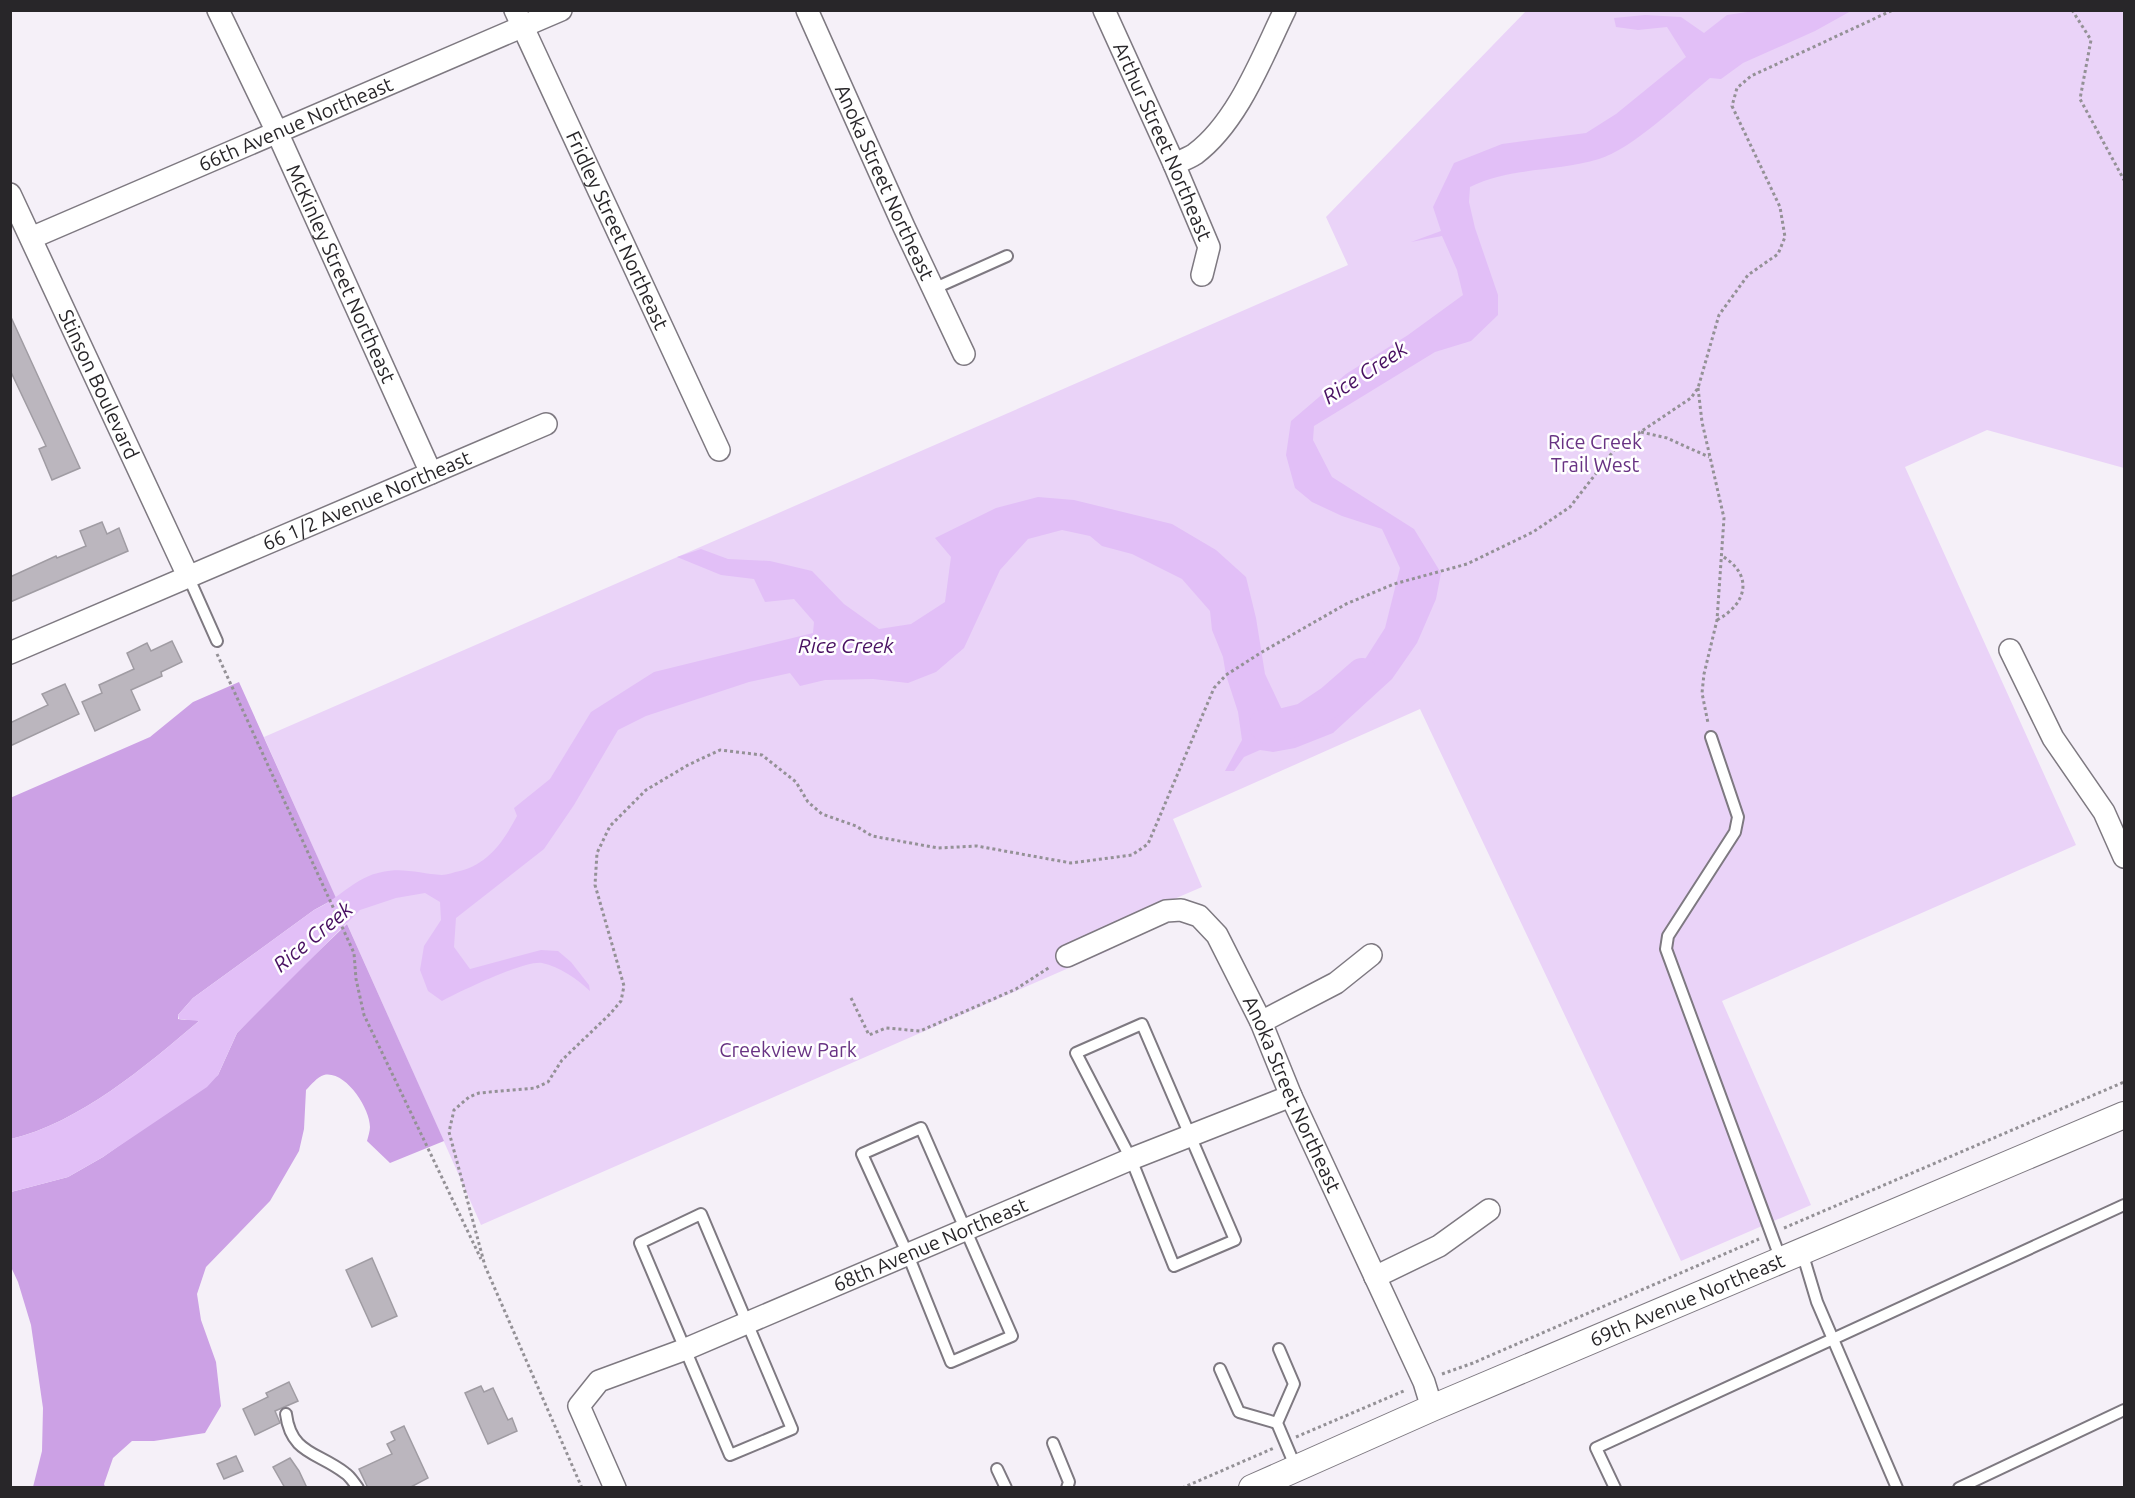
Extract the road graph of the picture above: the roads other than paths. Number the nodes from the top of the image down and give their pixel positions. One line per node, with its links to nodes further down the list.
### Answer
1 (218, 10): 7 (street, McKinley Street Northeast)
2 (561, 10): 6 (street, 66th Avenue Northeast)
3 (807, 10): 13 (street, Anoka Street Northeast)
4 (1104, 10): 8 (street, Arthur Street Northeast)
5 (1286, 10): 8 (street)
6 (519, 19): 7 (street, 66th Avenue Northeast); 16 (street, Fridley Street Northeast)
7 (277, 132): 10 (street, 66th Avenue Northeast); 17 (street, McKinley Street Northeast)
8 (1174, 164): 12 (street, Arthur Street Northeast)
9 (10, 194): 10 (street, Stinson Boulevard)
10 (31, 238): 18 (street, Stinson Boulevard)
11 (1007, 256): 13 (lane)
12 (1202, 275)
13 (933, 289): 14 (street, Anoka Street Northeast)
14 (964, 354)
15 (546, 424): 17 (street, 66 1/2 Avenue Northeast)
16 (719, 450)
17 (430, 473): 18 (street, 66 1/2 Avenue Northeast)
18 (188, 576): 19 (lane); 21 (street, 66 1/2 Avenue Northeast)
19 (217, 640)
20 (2010, 650): 23 (street)
21 (10, 653)
22 (1711, 737): 35 (lane)
23 (2124, 858)
24 (1371, 955): 26 (street)
25 (1067, 956): 26 (street, Anoka Street Northeast)
26 (1261, 1022): 27 (street, Anoka Street Northeast)
27 (1292, 1096): 29 (street, 68th Avenue Northeast); 36 (street, Anoka Street Northeast)
28 (2124, 1115): 35 (street, 69th Avenue Northeast)
29 (1191, 1135): 30 (street, 68th Avenue Northeast); 30 (lane); 30 (lane)
30 (1131, 1159): 33 (street, 68th Avenue Northeast)
31 (2124, 1205): 38 (lane)
32 (1489, 1210): 36 (street)
33 (967, 1231): 34 (street, 68th Avenue Northeast); 34 (lane); 34 (lane)
34 (908, 1255): 37 (street, 68th Avenue Northeast)
35 (1792, 1255): 38 (lane); 42 (street, 69th Avenue Northeast)
36 (1375, 1277): 42 (street, Anoka Street Northeast)
37 (747, 1322): 39 (street, 68th Avenue Northeast); 39 (lane); 39 (lane)
38 (1834, 1339): 54 (lane); 55 (lane)
39 (686, 1348): 50 (street, 68th Avenue Northeast)
40 (1279, 1349): 45 (lane)
41 (1220, 1369): 45 (lane)
42 (1432, 1408): 47 (street, 69th Avenue Northeast)
43 (2124, 1410): 56 (lane)
44 (286, 1414): 49 (lane)
45 (1277, 1423): 47 (lane)
46 (1053, 1443): 52 (lane)
47 (1296, 1468): 53 (street, 69th Avenue Northeast)
48 (997, 1469): 51 (lane)
49 (358, 1488)
50 (615, 1488)
51 (1006, 1488)
52 (1067, 1488)
53 (1252, 1488)
54 (1615, 1488)
55 (1897, 1488)
56 (1959, 1488)

